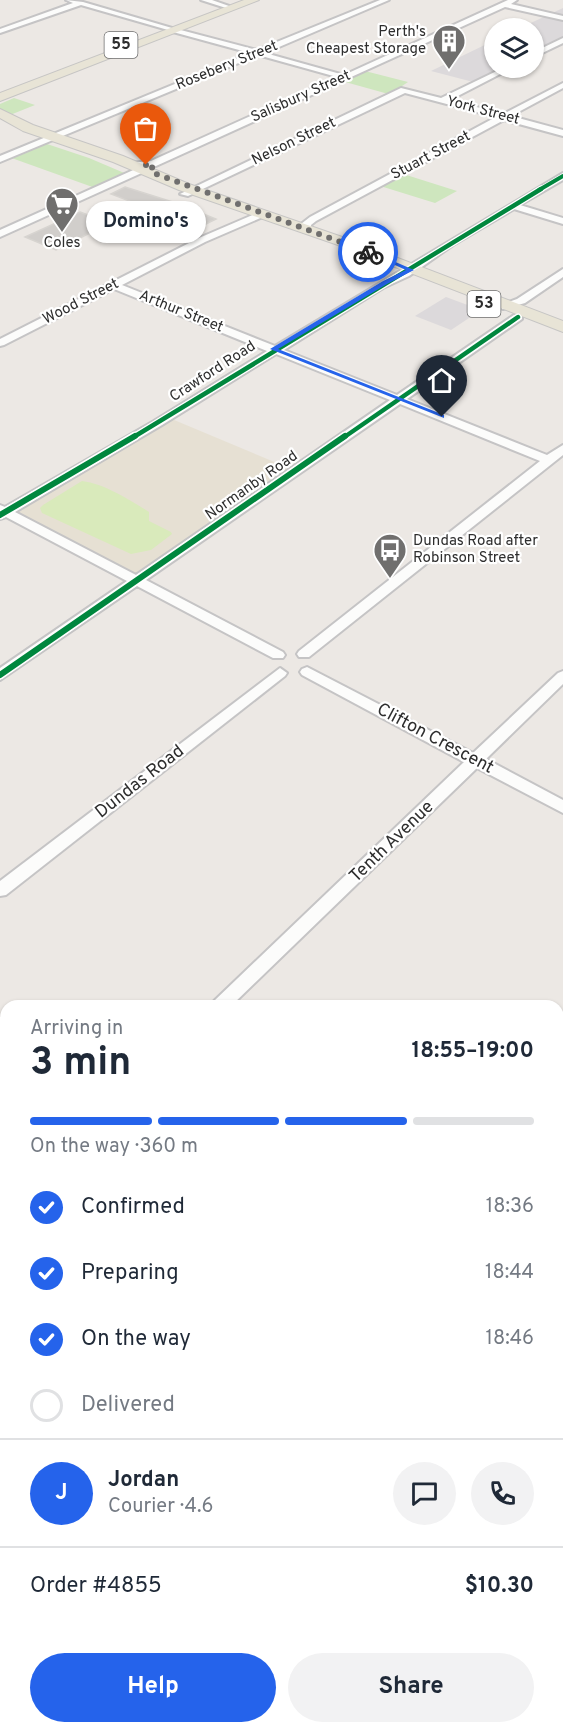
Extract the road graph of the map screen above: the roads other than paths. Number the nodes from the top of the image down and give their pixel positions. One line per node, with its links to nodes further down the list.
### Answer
1 (69, 0): 9 (street)
2 (111, 0): 12 (street)
3 (204, 0): 11 (street)
4 (241, 0): 11 (main road, 55)
5 (254, 0): 14 (main road, 55)
6 (386, 0): 18 (street, Rosebery Street)
7 (486, 0): 10 (street)
8 (514, 0): 10 (street, Salisbury Street)
9 (81, 3): 12 (street); 15 (street)
10 (504, 4): 13 (street); 19 (street, Salisbury Street)
11 (226, 6): 14 (main road, 55)
12 (92, 7): 14 (street)
13 (563, 18)
14 (172, 29): 18 (street); 23 (main road, 55); 24 (main road, 55)
15 (0, 31)
16 (563, 40): 17 (street)
17 (544, 50)
18 (258, 53): 19 (street); 30 (street, Rosebery Street)
19 (344, 78): 32 (street, Salisbury Street)
20 (488, 78): 25 (street)
21 (563, 85): 27 (street, Stuart Street)
22 (404, 90): 25 (street, York Street); 34 (street, Nelson Street)
23 (0, 91)
24 (0, 97)
25 (443, 100): 27 (street, York Street)
26 (0, 113): 30 (main road, 53)
27 (504, 116): 29 (street, York Street); 38 (street, Stuart Street)
28 (0, 122): 30 (main road, 53)
29 (563, 133)
30 (49, 139): 31 (street, Rosebery Street); 32 (main road, 53)
31 (0, 159)
32 (143, 168): 34 (main road, 53); 39 (street, Salisbury Street)
33 (563, 176): 35 (street, Crawford Road)
34 (190, 192): 36 (main road, 53)
35 (513, 206): 37 (street); 40 (street, Crawford Road)
36 (254, 215): 38 (main road, 53); 40 (main road, 53); 42 (street, Wood Street)
37 (563, 221)
38 (306, 227): 40 (main road, 53)
39 (0, 234)
40 (404, 271): 43 (main road, 53); 43 (main road, 53); 47 (street, Crawford Road)
41 (563, 272): 43 (street, Normanby Road)
42 (114, 285): 46 (street, Wood Street); 47 (street, Arthur Street)
43 (519, 310): 44 (main road, 53); 45 (main road, 53); 48 (street, Normanby Road)
44 (563, 327)
45 (563, 333)
46 (2, 338)
47 (273, 349): 48 (street, Arthur Street); 51 (street, Crawford Road)
48 (399, 399): 50 (street, Arthur Street); 52 (street, Normanby Road)
49 (563, 449): 50 (street)
50 (548, 460): 53 (street)
51 (2, 512): 52 (street)
52 (138, 581): 54 (street); 57 (street, Normanby Road)
53 (304, 654): 54 (street); 55 (street)
54 (278, 655): 56 (street)
55 (307, 672): 56 (street); 59 (street, Clifton Crescent)
56 (280, 674): 61 (street, Dundas Road)
57 (0, 675)
58 (563, 676): 59 (street, Tenth Avenue)
59 (476, 761): 60 (street, Clifton Crescent); 62 (street, Tenth Avenue)
60 (563, 807)
61 (0, 890)
62 (226, 1000)

